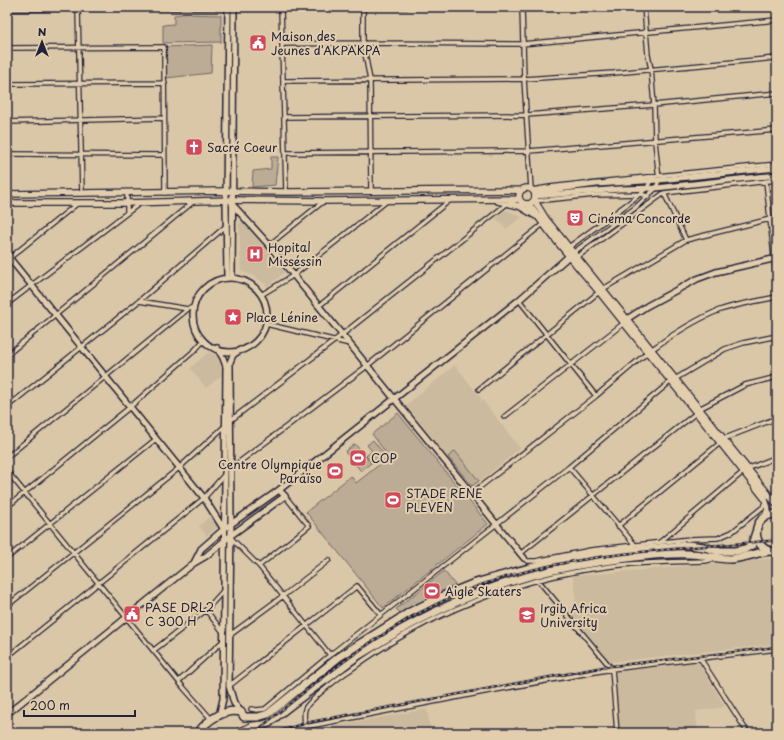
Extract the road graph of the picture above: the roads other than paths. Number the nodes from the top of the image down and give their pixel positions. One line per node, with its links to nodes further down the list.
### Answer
1 (234, 7): 2 (street); 12 (street); 59 (street)
2 (273, 7): 13 (street)
3 (312, 7): 4 (street); 13 (street)
4 (336, 7)
5 (357, 7): 14 (street)
6 (406, 7): 14 (street)
7 (522, 7): 21 (street)
8 (644, 7): 18 (street)
9 (17, 8): 15 (street); 16 (street)
10 (89, 8): 11 (street); 15 (street)
11 (189, 8): 12 (street)
12 (228, 8): 59 (street)
13 (281, 8): 20 (street)
14 (363, 8): 19 (street)
15 (78, 9): 23 (street)
16 (7, 10)
17 (777, 20): 18 (street)
18 (646, 32): 21 (street); 25 (street)
19 (363, 43): 20 (street); 21 (street); 27 (street)
20 (282, 44): 28 (street)
21 (522, 44): 26 (street)
22 (7, 48): 23 (street)
23 (79, 48): 29 (street); 30 (street)
24 (777, 58): 25 (street)
25 (651, 69): 26 (street); 33 (street)
26 (524, 79): 27 (street); 34 (street)
27 (370, 80): 28 (street); 35 (street)
28 (284, 81): 36 (street)
29 (80, 83): 30 (street); 31 (street); 38 (street)
30 (165, 83): 37 (street)
31 (7, 84)
32 (777, 93): 33 (street)
33 (654, 105): 34 (street); 41 (street)
34 (526, 115): 35 (street); 42 (street)
35 (370, 116): 36 (street); 43 (street)
36 (284, 117): 44 (street)
37 (164, 118): 38 (street); 47 (street)
38 (80, 120): 39 (street); 46 (street)
39 (7, 122)
40 (777, 130): 41 (street)
41 (655, 141): 42 (street); 51 (street)
42 (529, 151): 43 (street); 66 (street)
43 (370, 152): 44 (street); 61 (street)
44 (285, 153): 60 (street)
45 (7, 154): 46 (street)
46 (81, 154): 47 (street); 65 (street)
47 (164, 155): 63 (street)
48 (777, 164): 51 (street)
49 (777, 168): 51 (street)
50 (777, 175): 58 (street)
51 (659, 178): 52 (street); 56 (street); 66 (street)
52 (651, 180): 55 (street); 66 (street)
53 (777, 180): 54 (street)
54 (766, 181): 58 (street); 86 (street)
55 (647, 188): 56 (street); 66 (street); 67 (street)
56 (656, 188): 58 (street); 68 (street)
57 (522, 190): 61 (main road); 66 (main road); 72 (main road)
58 (663, 190): 89 (street); 92 (street)
59 (230, 191): 60 (main road); 63 (main road); 74 (street); 77 (street)
60 (286, 192): 61 (main road)
61 (371, 192)
62 (127, 193): 63 (main road); 65 (main road); 80 (street)
63 (165, 193)
64 (7, 194): 65 (main road)
65 (82, 194)
66 (534, 194): 67 (street); 82 (main road); 91 (main road)
67 (640, 194): 68 (street); 91 (street)
68 (648, 196): 92 (street)
69 (388, 199): 70 (main road); 75 (main road); 95 (street)
70 (451, 199): 71 (main road); 105 (street)
71 (482, 199): 72 (main road); 81 (main road)
72 (519, 199): 82 (main road)
73 (194, 200): 74 (main road); 76 (main road); 108 (street)
74 (226, 200): 77 (main road); 88 (street)
75 (324, 200): 77 (main road); 90 (street)
76 (140, 202): 80 (main road); 83 (street)
77 (232, 202): 90 (street); 96 (street)
78 (7, 203): 79 (main road)
79 (78, 203): 80 (main road); 93 (street)
80 (127, 203): 83 (street)
81 (508, 203): 85 (main road); 112 (street)
82 (527, 204): 85 (main road)
83 (128, 212): 97 (street)
84 (777, 218): 86 (street)
85 (539, 219): 87 (main road)
86 (770, 219): 89 (street); 94 (street)
87 (544, 224): 92 (main road); 123 (street)
88 (226, 226): 96 (street); 103 (street)
89 (686, 240): 99 (street)
90 (269, 245): 95 (street)
91 (569, 247): 92 (main road)
92 (573, 255): 99 (main road); 99 (main road); 102 (street)
93 (8, 257): 97 (street)
94 (776, 258): 98 (street); 109 (street)
95 (294, 275): 100 (street); 105 (street)
96 (230, 278): 100 (street); 106 (street)
97 (32, 285): 104 (street); 108 (street)
98 (777, 285)
99 (601, 290): 109 (main road); 111 (street)
100 (261, 295): 110 (street)
101 (777, 297): 120 (street)
102 (519, 300): 111 (street); 129 (street)
103 (139, 301): 107 (street); 117 (street)
104 (7, 304)
105 (319, 306): 112 (street)
106 (194, 307): 107 (street); 114 (street)
107 (188, 309): 125 (street)
108 (56, 315): 117 (street); 121 (street)
109 (625, 321): 120 (main road); 122 (street)
110 (266, 324): 115 (street); 119 (street)
111 (546, 334): 122 (street); 127 (street)
112 (342, 335): 115 (street); 116 (street)
113 (777, 336): 126 (street)
114 (204, 340): 118 (street); 131 (street)
115 (334, 341): 116 (street); 135 (street)
116 (350, 344): 123 (street)
117 (81, 347): 125 (street); 130 (street)
118 (217, 348): 119 (street); 136 (street)
119 (240, 350): 135 (street)
120 (650, 351): 126 (main road); 128 (street)
121 (7, 355)
122 (571, 365): 128 (street); 133 (street)
123 (367, 366): 129 (street); 143 (street)
124 (777, 376): 132 (street)
125 (106, 377): 131 (street); 139 (street)
126 (673, 380): 132 (main road); 141 (street)
127 (479, 389)
128 (596, 396): 149 (street)
129 (394, 399): 147 (street); 149 (street)
130 (7, 407)
131 (130, 407): 137 (street); 148 (street)
132 (698, 411): 138 (main road); 150 (street)
133 (504, 417)
134 (777, 418): 138 (street)
135 (231, 420): 143 (street)
136 (225, 426): 142 (street); 146 (street)
137 (156, 439): 142 (street); 159 (street)
138 (722, 441): 144 (main road); 162 (street)
139 (7, 457)
140 (777, 457): 144 (street)
141 (569, 467): 150 (street); 161 (street)
142 (179, 468): 153 (street); 170 (street)
143 (230, 469): 160 (street)
144 (745, 470): 152 (main road); 154 (main road); 167 (street)
145 (7, 471): 148 (street)
146 (224, 474): 153 (street); 163 (street)
147 (280, 490): 151 (street); 160 (street)
148 (25, 492): 156 (street); 159 (street)
149 (471, 494): 161 (street)
150 (593, 495): 162 (street); 172 (street)
151 (285, 496): 165 (street); 177 (street)
152 (774, 496): 155 (main road)
153 (204, 498): 163 (street); 179 (street)
154 (765, 499): 158 (main road); 167 (street)
155 (777, 505)
156 (7, 507)
157 (777, 514): 158 (highway)
158 (765, 517): 164 (highway)
159 (50, 524): 170 (street); 173 (street)
160 (231, 524): 163 (street); 165 (street)
161 (496, 524): 172 (street); 184 (street)
162 (618, 526): 168 (street)
163 (224, 529): 166 (street); 176 (street)
164 (756, 532): 169 (highway); 200 (highway)
165 (230, 536): 166 (street); 177 (street); 188 (street)
166 (224, 540): 176 (street); 180 (street)
167 (659, 543): 168 (street)
168 (634, 545): 172 (street)
169 (769, 551): 171 (highway); 174 (highway)
170 (74, 552): 179 (street); 182 (street)
171 (777, 552)
172 (522, 556)
173 (7, 558)
174 (662, 559): 178 (street); 205 (highway)
175 (329, 560): 181 (street)
176 (194, 563): 185 (street)
177 (259, 566): 181 (street)
178 (538, 580): 195 (street); 203 (street)
179 (98, 583): 185 (street); 193 (street)
180 (224, 590): 183 (street); 187 (street)
181 (283, 596): 186 (street); 188 (street)
182 (7, 606)
183 (206, 610): 187 (street); 191 (street)
184 (381, 615): 186 (street); 192 (street)
185 (126, 617): 191 (street); 199 (street)
186 (307, 626): 192 (street); 197 (street)
187 (224, 633): 189 (street)
188 (230, 636): 197 (street)
189 (223, 641): 196 (street); 201 (street)
190 (777, 649): 194 (street)
191 (154, 650): 196 (street)
192 (330, 655): 198 (street)
193 (7, 657)
194 (700, 658): 195 (street); 209 (street)
195 (612, 669): 203 (street); 208 (street)
196 (179, 681): 202 (street)
197 (229, 686): 200 (street)
198 (251, 709)
199 (7, 714)
200 (242, 714): 201 (highway); 205 (highway)
201 (219, 716): 202 (highway)
202 (212, 720): 204 (highway)
203 (305, 727): 206 (street); 207 (street)
204 (198, 733)
205 (239, 733)
206 (283, 733)
207 (306, 733)
208 (617, 733)
209 (748, 733)

